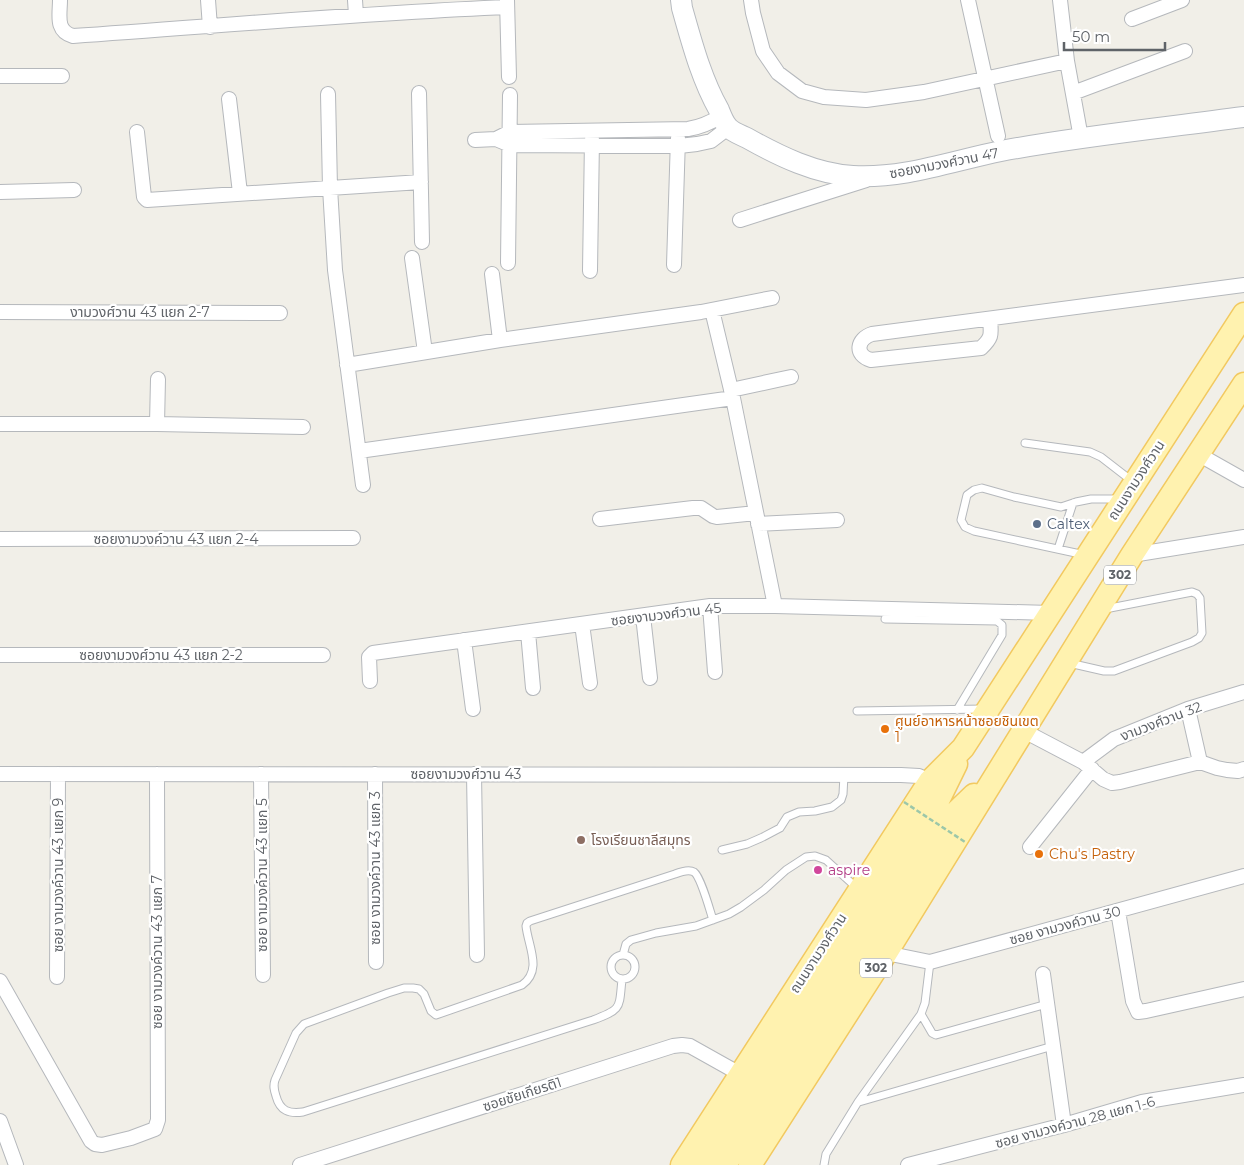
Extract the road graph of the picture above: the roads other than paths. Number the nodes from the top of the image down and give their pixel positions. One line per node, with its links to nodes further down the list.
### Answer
1 (60, 0): 13 (street)
2 (208, 0): 13 (street)
3 (355, 0): 11 (street)
4 (681, 0): 26 (street)
5 (751, 0): 19 (street)
6 (968, 0): 19 (street)
7 (1060, 0): 15 (street)
8 (1182, 0): 12 (street)
9 (483, 4): 10 (street); 11 (street)
10 (507, 4): 18 (street)
11 (356, 15): 13 (street)
12 (1132, 19)
13 (210, 27)
14 (1185, 52): 20 (street)
15 (1067, 61): 19 (street); 20 (street)
16 (0, 76): 17 (street)
17 (62, 76)
18 (509, 77)
19 (986, 78): 30 (street)
20 (1073, 92): 31 (street)
21 (419, 93): 37 (street)
22 (328, 94): 38 (street)
23 (510, 95): 32 (street)
24 (229, 99): 41 (street)
25 (1244, 117): 31 (street, ซอยงามวงศ์วาน 47)
26 (725, 122): 27 (street); 35 (street); 36 (street, ซอยงามวงศ์วาน 47)
27 (678, 130): 28 (street); 35 (street)
28 (591, 131): 32 (street); 34 (street)
29 (137, 132): 41 (street)
30 (998, 136)
31 (1081, 138): 36 (street, ซอยงามวงศ์วาน 47)
32 (510, 139): 33 (street); 34 (street); 45 (street)
33 (475, 140)
34 (592, 146): 35 (street); 47 (street)
35 (678, 146): 46 (street)
36 (879, 176): 42 (street)
37 (421, 182): 38 (street); 43 (street)
38 (330, 188): 41 (street); 58 (street)
39 (74, 190): 40 (street)
40 (0, 192)
41 (240, 193)
42 (740, 220)
43 (422, 242)
44 (412, 258): 57 (street)
45 (508, 262)
46 (674, 265)
47 (590, 270)
48 (492, 274): 56 (street)
49 (1244, 285): 55 (street)
50 (772, 298): 51 (street)
51 (712, 310): 56 (street); 62 (street)
52 (0, 312): 53 (street, งามวงศ์วาน 43 แยก 2-7)
53 (280, 313)
54 (1244, 314): 71 (main road, ถนนงามวงศ์วาน / 302)
55 (990, 319): 55 (street)
56 (500, 340): 57 (street)
57 (425, 352): 58 (street)
58 (347, 365): 67 (street)
59 (791, 377): 62 (street)
60 (158, 379): 64 (street)
61 (1244, 384): 68 (main road, ถนนงามวงศ์วาน / 302)
62 (732, 394): 67 (street); 73 (street)
63 (0, 424): 64 (street)
64 (157, 424): 65 (street)
65 (303, 427)
66 (1026, 443): 71 (lane)
67 (359, 451): 70 (street)
68 (1198, 454): 69 (street); 80 (main road, ถนนงามวงศ์วาน / 302)
69 (1244, 480)
70 (363, 485)
71 (1129, 491): 72 (lane); 81 (main road, ถนนงามวงศ์วาน / 302)
72 (1073, 503): 79 (lane); 79 (lane)
73 (757, 518): 74 (street); 75 (street); 83 (street)
74 (600, 519)
75 (837, 520)
76 (353, 538): 78 (street, ซอยงามวงค์วาน 43 แยก 2-4)
77 (1244, 538): 80 (street)
78 (0, 539)
79 (1058, 549): 81 (lane)
80 (1132, 555): 84 (main road, ถนนงามวงศ์วาน / 302)
81 (1088, 556): 85 (main road, ถนนงามวงศ์วาน / 302)
82 (710, 606): 83 (street, ซอยงามวงศ์วาน 45); 86 (street, ซอยงามวงศ์วาน 45); 94 (street)
83 (775, 606): 85 (street, ซอยงามวงศ์วาน 45)
84 (1099, 610): 93 (main road, ถนนงามวงศ์วาน / 302); 93 (lane)
85 (1051, 613): 101 (main road, ถนนงามวงศ์วาน / 302)
86 (643, 616): 88 (street, ซอยงามวงศ์วาน 45); 95 (street)
87 (885, 619): 103 (lane)
88 (582, 624): 89 (street, ซอยงามวงศ์วาน 45); 97 (street)
89 (528, 632): 90 (street, ซอยงามวงศ์วาน 45); 98 (street)
90 (464, 640): 96 (street, ซอยงามวงศ์วาน 45); 100 (street)
91 (0, 655): 92 (street, ซอยงามวงศ์วาน 43 แยก 2-2)
92 (323, 655)
93 (1066, 662): 105 (main road, ถนนงามวงศ์วาน / 302)
94 (715, 672)
95 (650, 678)
96 (370, 681)
97 (590, 683)
98 (533, 688)
99 (1244, 692): 102 (street, งามวงศ์วาน 32)
100 (473, 709)
101 (988, 709): 103 (lane); 106 (main road, ถนนงามวงศ์วาน / 302)
102 (1188, 709): 107 (street); 108 (street, งามวงศ์วาน 32)
103 (956, 710): 104 (lane)
104 (857, 711)
105 (1024, 731): 108 (street); 109 (main road, ถนนงามวงศ์วาน / 302)
106 (963, 748): 118 (main road, ถนนงามวงศ์วาน / 302); 122 (main road, ถนนงามวงศ์วาน / 302)
107 (1200, 762): 108 (street); 110 (street)
108 (1088, 766): 119 (street, งามวงศ์วาน 32)
109 (1000, 769): 122 (main road, ถนนงามวงศ์วาน / 302); 126 (main road, ถนนงามวงศ์วาน / 302)
110 (1244, 769)
111 (0, 774): 112 (street, ซอยงามวงศ์วาน 43)
112 (58, 774): 113 (street, ซอยงามวงศ์วาน 43); 133 (street, ซอย งามวงค์วาน 43 แยก 9)
113 (157, 774): 114 (street, ซอยงามวงศ์วาน 43); 135 (street, ซอย งามวงค์วาน 43 แยก 7)
114 (261, 774): 115 (street, ซอยงามวงศ์วาน 43); 132 (street, ซอย งามวงค์วาน 43 แยก 5)
115 (375, 774): 116 (street, ซอยงามวงศ์วาน 43); 129 (street, ซอย งามวงค์วาน 43 แยก 3)
116 (474, 774): 117 (street, ซอยงามวงศ์วาน 43); 127 (street)
117 (844, 775): 118 (street, ซอยงามวงศ์วาน 43); 120 (lane)
118 (930, 781): 123 (main road, ถนนงามวงศ์วาน / 302)
119 (1030, 847)
120 (722, 850)
121 (1244, 876): 124 (street, ซอย งามวงค์วาน 30)
122 (894, 888): 148 (main road, ถนนงามวงศ์วาน / 302); 149 (main road, ถนนงามวงศ์วาน / 302)
123 (859, 890): 125 (lane); 140 (main road, ถนนงามวงศ์วาน / 302)
124 (1118, 911): 130 (street, ซอย งามวงค์วาน 30); 136 (street)
125 (714, 920): 128 (lane); 134 (lane)
126 (886, 953): 130 (street, ซอย งามวงค์วาน 30); 150 (main road, ถนนงามวงศ์วาน / 302)
127 (477, 955)
128 (623, 955): 134 (lane); 134 (lane)
129 (376, 962)
130 (930, 962): 138 (lane)
131 (1043, 974): 137 (street)
132 (263, 976)
133 (57, 977)
134 (622, 979)
135 (0, 981)
136 (1244, 989)
137 (1047, 1004): 138 (lane); 139 (street)
138 (921, 1014): 142 (lane)
139 (1053, 1046): 142 (lane); 144 (street)
140 (740, 1074): 146 (street, ซอยชัยเกียรติ1); 147 (main road, ถนนงามวงศ์วาน / 302)
141 (1244, 1085): 144 (street, ซอย งามวงค์วาน 28 แยก 1-6)
142 (858, 1102): 151 (lane)
143 (0, 1121): 145 (street)
144 (1064, 1125): 152 (street, ซอย งามวงค์วาน 28 แยก 1-6)
145 (16, 1165)
146 (300, 1165)
147 (682, 1165)
148 (704, 1165)
149 (725, 1165)
150 (750, 1165)
151 (824, 1165)
152 (908, 1165)

